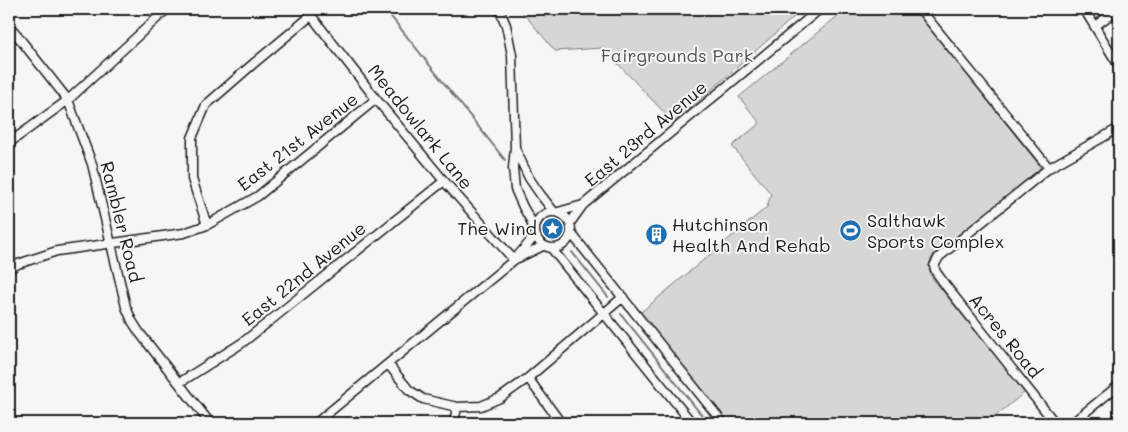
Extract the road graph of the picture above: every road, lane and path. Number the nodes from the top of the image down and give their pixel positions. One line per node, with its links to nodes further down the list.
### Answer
1 (167, 9): 12 (street)
2 (499, 9): 15 (street)
3 (820, 9): 18 (street, East 23rd Avenue)
4 (920, 9): 16 (street)
5 (1084, 9): 9 (street)
6 (1118, 9): 9 (street)
7 (309, 12): 11 (street, Meadowlark Lane); 21 (street)
8 (9, 25): 12 (street, Rambler Road)
9 (1094, 26): 10 (street)
10 (1119, 66)
11 (376, 99): 17 (street, Meadowlark Lane); 21 (street, East 21st Avenue)
12 (68, 100): 14 (street); 24 (street, Rambler Road)
13 (1119, 128): 16 (street)
14 (9, 143)
15 (515, 148): 19 (street); 22 (street)
16 (1049, 168): 42 (street, Acres Road)
17 (444, 181): 27 (street, Meadowlark Lane); 33 (street, East 22nd Avenue)
18 (583, 205): 19 (street, East 23rd Avenue); 20 (street, East 23rd Avenue)
19 (556, 212): 20 (street); 22 (street)
20 (570, 223): 23 (street)
21 (207, 225): 24 (street, East 21st Avenue)
22 (535, 233): 25 (street); 27 (street)
23 (571, 233): 26 (street); 29 (street)
24 (111, 244): 28 (street, East 21st Avenue); 33 (street, Rambler Road)
25 (543, 246): 26 (street); 27 (street)
26 (552, 249): 30 (street)
27 (514, 260): 31 (street)
28 (9, 269)
29 (622, 297): 30 (street); 41 (street)
30 (604, 313): 32 (street); 40 (street)
31 (388, 364): 35 (street); 37 (street)
32 (528, 378): 35 (street); 39 (street)
33 (178, 382): 36 (street, Rambler Road)
34 (1119, 385): 43 (street)
35 (457, 407): 38 (street)
36 (210, 423)
37 (316, 423)
38 (454, 423)
39 (561, 423)
40 (692, 423)
41 (724, 423)
42 (1056, 423)
43 (1072, 423)

